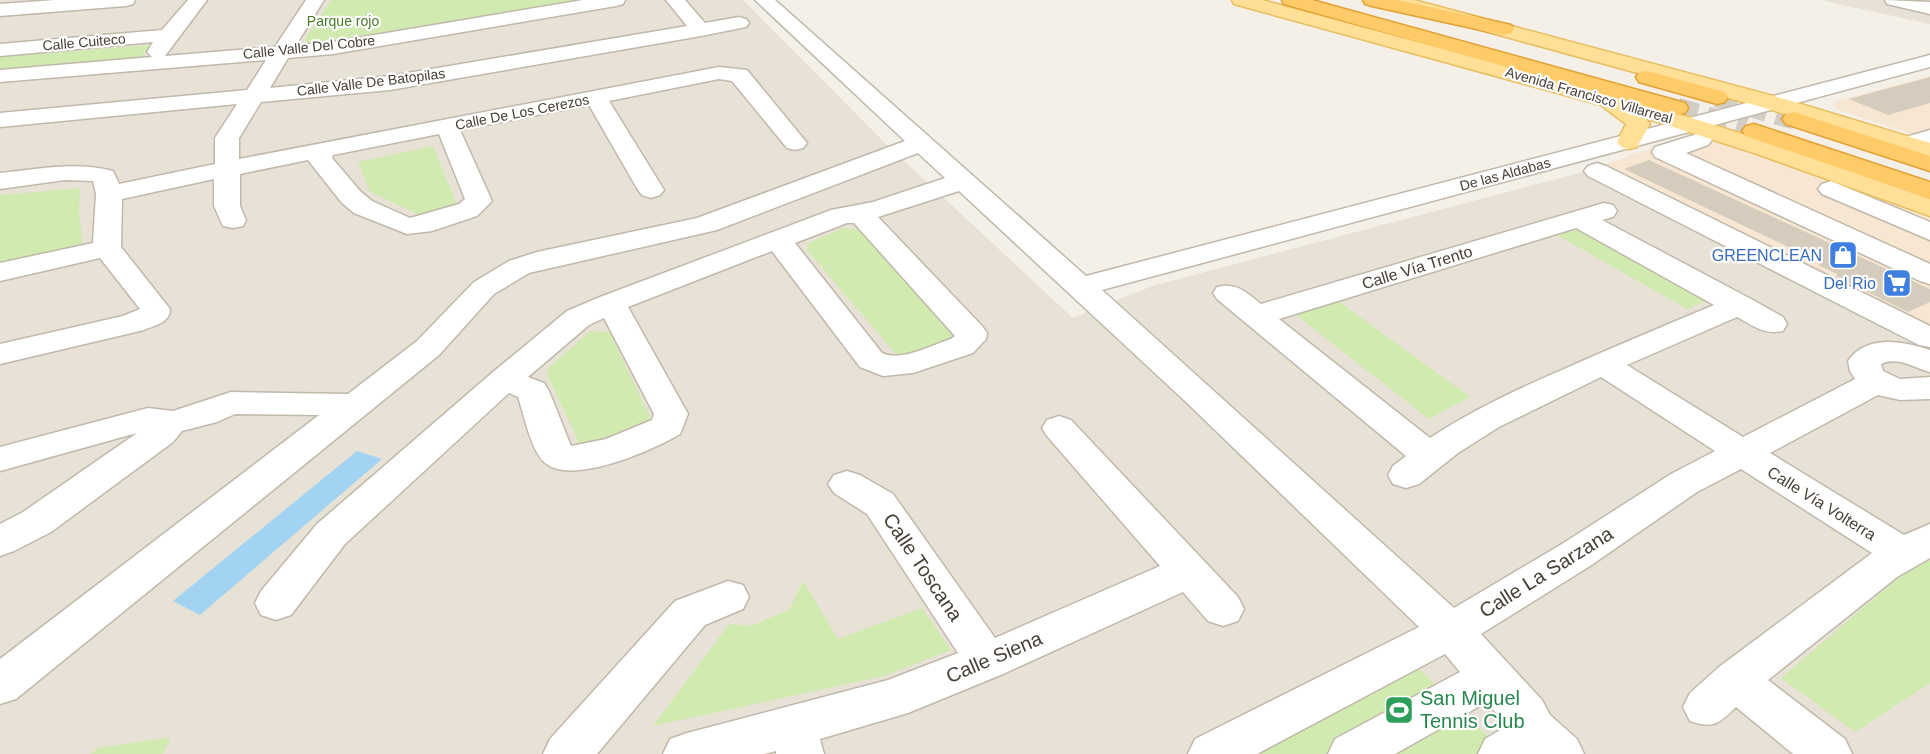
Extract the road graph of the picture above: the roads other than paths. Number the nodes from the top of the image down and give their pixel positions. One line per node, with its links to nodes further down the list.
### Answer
1 (126, 0): 15 (street)
2 (198, 0): 19 (street)
3 (315, 0): 21 (street)
4 (616, 0): 21 (street, Calle Valle Del Cobre)
5 (675, 0): 18 (street)
6 (764, 0): 39 (street)
7 (1241, 0): 22 (main road, Avenida Francisco Villarreal)
8 (1285, 0): 22 (highway)
9 (1291, 0): 31 (highway, Avenida Francisco Villarreal)
10 (1351, 0): 27 (highway, Avenida Francisco Villarreal)
11 (1372, 0): 17 (highway)
12 (1393, 0): 17 (main road)
13 (1894, 0): 14 (street)
14 (1930, 8)
15 (0, 10)
16 (740, 23): 18 (street, Calle Valle De Batopilas)
17 (1504, 29): 30 (main road)
18 (701, 30): 26 (street, Calle Valle De Batopilas)
19 (168, 35): 20 (street, Calle Cuiteco); 23 (street)
20 (0, 50)
21 (283, 50): 23 (street, Calle Valle Del Cobre); 26 (street)
22 (1464, 58): 29 (main road, Avenida Francisco Villarreal)
23 (150, 63): 25 (street, Calle Valle Del Cobre)
24 (1926, 64): 30 (street, De las Aldabas)
25 (0, 76)
26 (255, 96): 33 (street, Calle Valle De Batopilas); 45 (street)
27 (1717, 97)
28 (596, 98): 34 (street, Calle De Los Cerezos); 38 (street, Calle De Los Cerezos); 49 (street, Calle De Los Cerezos)
29 (1609, 100): 31 (main road, Avenida Francisco Villarreal); 37 (main road)
30 (1773, 103): 31 (street, De las Aldabas); 40 (main road)
31 (1685, 117): 36 (main road, Avenida Francisco Villarreal); 37 (street, De las Aldabas)
32 (1794, 119): 43 (highway)
33 (0, 120)
34 (447, 126): 41 (street, Calle De Los Cerezos); 41 (street, Calle De Los Cerezos)
35 (1754, 130): 50 (highway)
36 (1720, 134): 42 (street); 48 (main road, Avenida Francisco Villarreal)
37 (1633, 141): 42 (street); 61 (street, De las Aldabas)
38 (795, 143)
39 (921, 143): 46 (street); 71 (street)
40 (1923, 144)
41 (329, 152): 45 (street, Calle De Los Cerezos)
42 (1664, 152): 52 (street)
43 (1930, 164)
44 (1597, 171): 68 (street)
45 (227, 174): 51 (street, Calle De Los Cerezos); 55 (street)
46 (957, 176): 54 (street); 61 (street)
47 (0, 182): 51 (street)
48 (1843, 184): 52 (street); 53 (main road, Avenida Francisco Villarreal); 56 (street)
49 (651, 190)
50 (1930, 191)
51 (108, 200): 58 (street)
52 (1784, 208): 59 (street)
53 (1930, 208)
54 (855, 213): 57 (street); 57 (street)
55 (233, 220)
56 (1930, 232)
57 (777, 239): 63 (street)
58 (107, 248): 60 (street); 67 (street)
59 (1924, 266)
60 (0, 272)
61 (1079, 288): 83 (street)
62 (1228, 293): 65 (street)
63 (611, 303): 70 (street); 70 (street)
64 (1740, 305): 65 (street, Calle Vía Trento); 66 (street, Calle Vía Trento); 69 (street)
65 (1256, 316): 69 (street)
66 (1772, 324)
67 (0, 354)
68 (1930, 361): 74 (street, Calle La Sarzana)
69 (1593, 367): 74 (street)
70 (505, 379): 81 (street)
71 (346, 413): 72 (street); 86 (street)
72 (187, 419): 75 (street); 77 (street)
73 (1059, 428): 79 (street)
74 (1732, 456): 78 (street, Calle Vía Volterra); 83 (street, Calle La Sarzana)
75 (0, 459)
76 (848, 484): 84 (street, Calle Toscana)
77 (1, 542)
78 (1906, 553): 93 (street, Calle Vía Volterra)
79 (1189, 571): 82 (street); 84 (street, Calle Siena)
80 (728, 597): 89 (street)
81 (276, 603)
82 (1223, 609)
83 (1451, 631): 85 (street); 91 (street, Calle La Sarzana)
84 (987, 661): 87 (street, Calle Siena)
85 (1491, 677): 88 (street); 92 (street)
86 (0, 685)
87 (778, 742): 90 (street, Calle Siena)
88 (1532, 746)
89 (567, 754)
90 (687, 754)
91 (1212, 754)
92 (1352, 754)
93 (1828, 754)

